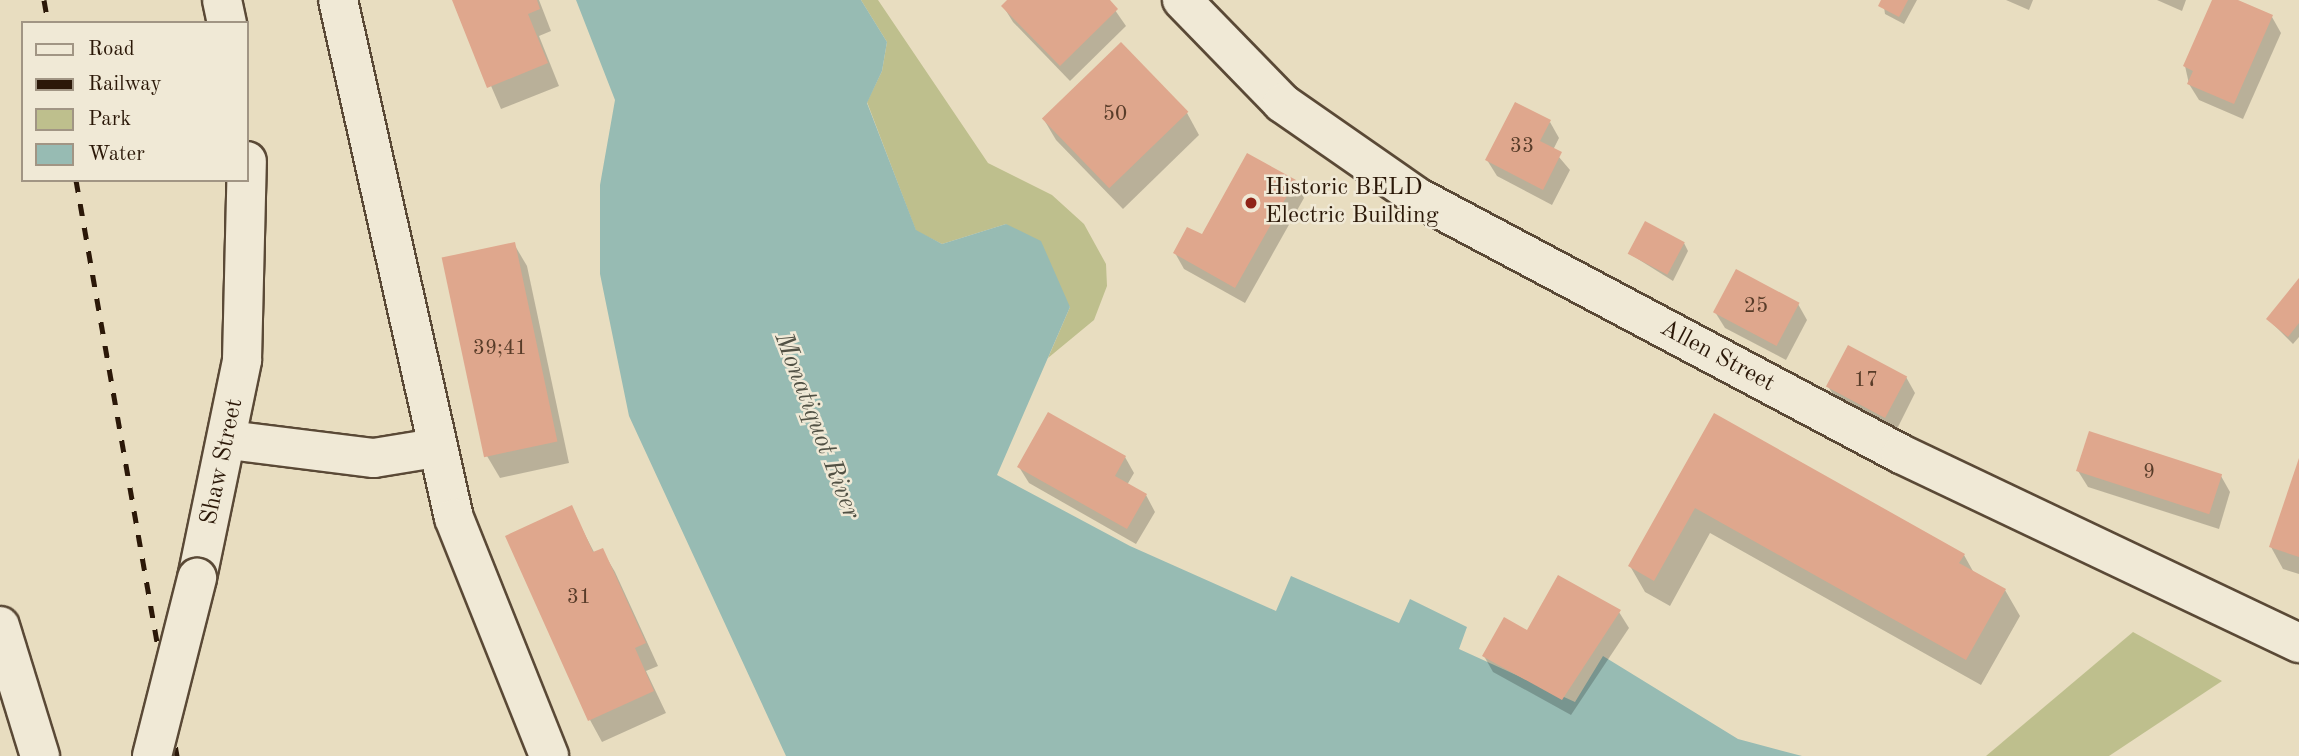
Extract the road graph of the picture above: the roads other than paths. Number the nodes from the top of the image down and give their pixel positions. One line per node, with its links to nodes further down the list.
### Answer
1 (222, 0): 4 (street)
2 (338, 0): 7 (street)
3 (1182, 0): 9 (street, Allen Street)
4 (227, 21)
5 (247, 182): 6 (street, Shaw Street)
6 (229, 440): 7 (street); 11 (street, Shaw Street, bridge)
7 (435, 448): 12 (street)
8 (0, 626): 10 (street)
9 (2299, 643)
10 (40, 756)
11 (152, 756)
12 (549, 756)

